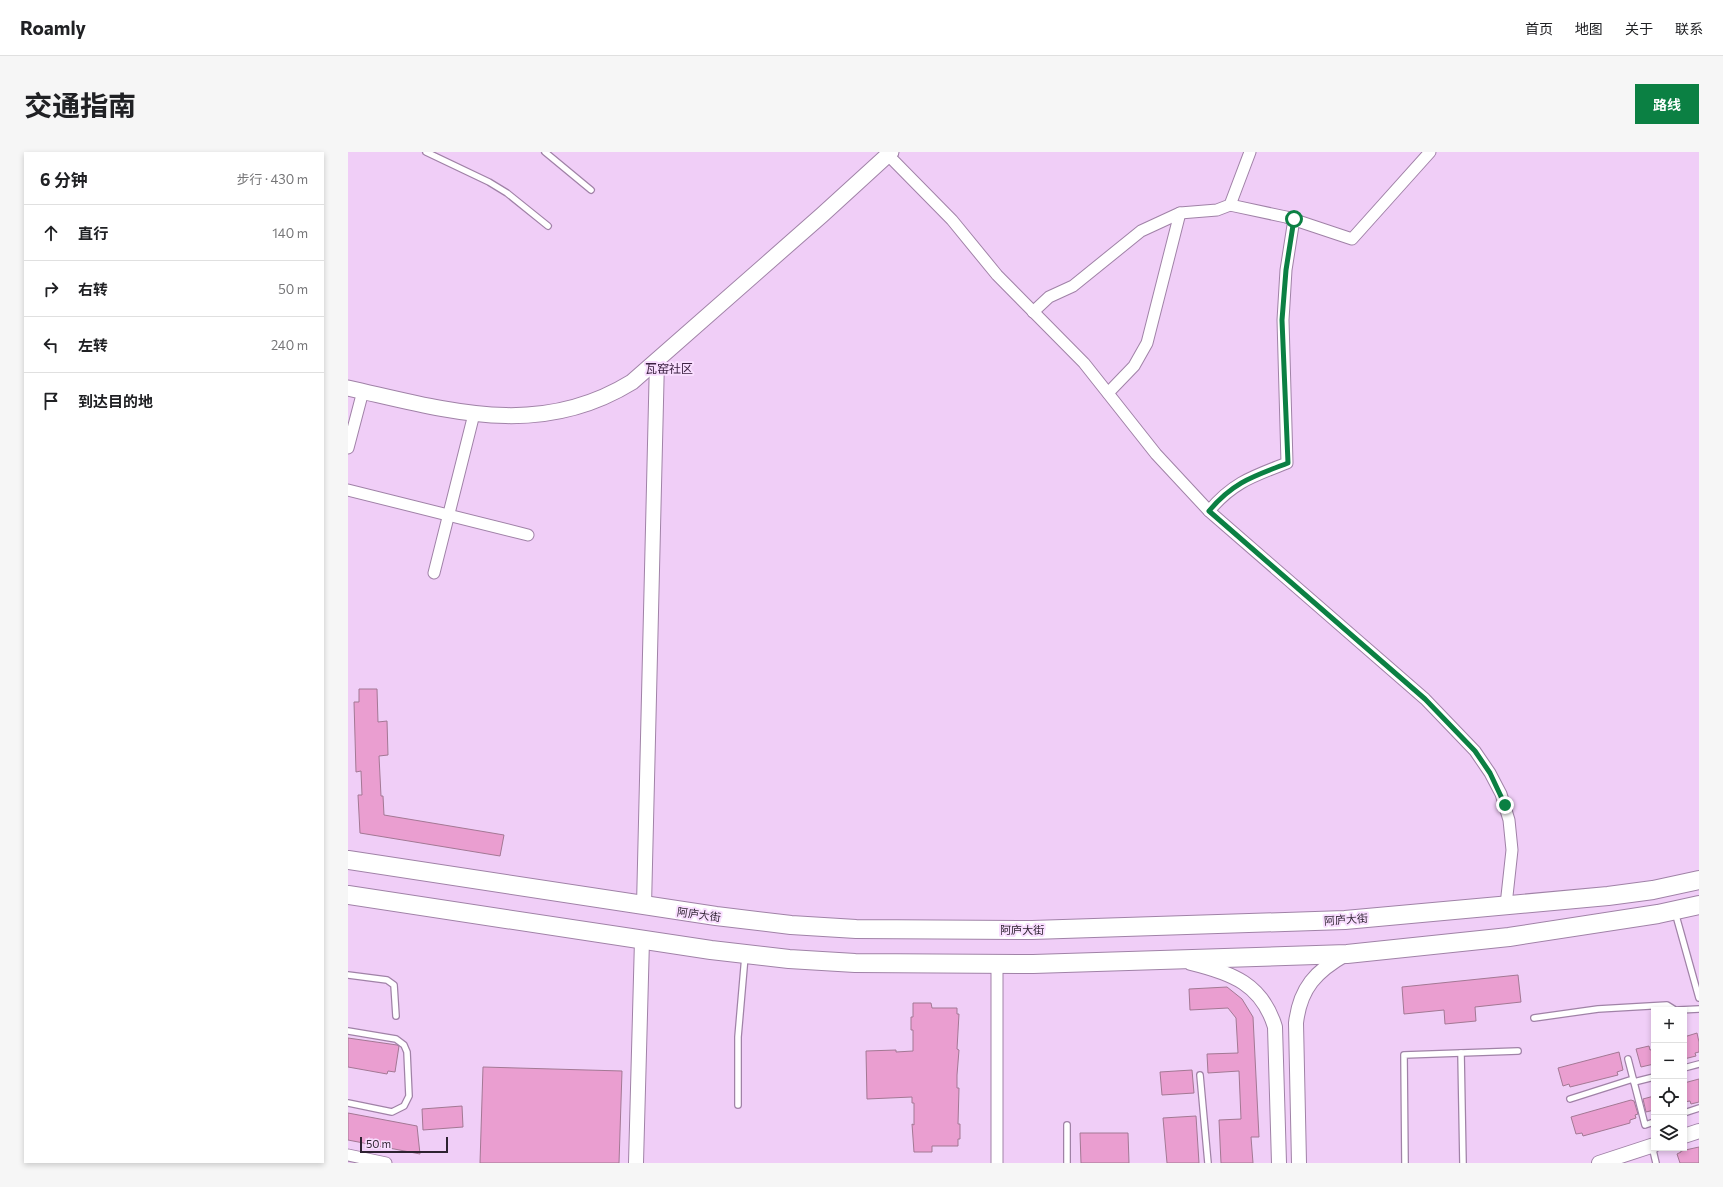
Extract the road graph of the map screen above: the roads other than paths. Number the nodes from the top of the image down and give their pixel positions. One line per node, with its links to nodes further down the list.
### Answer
1 (426, 152): 11 (lane)
2 (545, 152): 6 (lane)
3 (1250, 152): 8 (street)
4 (1430, 152): 10 (street)
5 (886, 153): 12 (street); 13 (main road); 14 (main road)
6 (551, 154): 7 (lane)
7 (591, 190)
8 (1230, 205): 9 (street); 10 (street)
9 (1180, 213): 12 (street); 17 (street)
10 (1294, 219): 21 (street)
11 (548, 226)
12 (1033, 312): 17 (street)
13 (657, 360): 18 (main road); 30 (street)
14 (348, 380)
15 (348, 388): 16 (main road)
16 (363, 391): 18 (main road); 19 (street)
17 (1108, 393): 21 (street)
18 (474, 414): 22 (street)
19 (348, 448)
20 (348, 490): 22 (street)
21 (1209, 511): 28 (street)
22 (448, 515): 23 (street); 24 (street)
23 (528, 535)
24 (434, 573)
25 (348, 860): 30 (highway, 阿庐大街)
26 (1699, 880): 28 (highway, 阿庐大街)
27 (348, 895): 32 (highway)
28 (1506, 905): 30 (highway, 阿庐大街)
29 (1699, 905): 31 (highway)
30 (644, 906)
31 (1675, 911): 33 (highway); 38 (lane)
32 (642, 940): 34 (highway); 66 (street)
33 (1347, 954): 35 (highway); 71 (street)
34 (745, 955): 36 (highway); 55 (lane)
35 (1173, 959): 36 (highway); 70 (street)
36 (997, 964): 67 (street)
37 (348, 975): 42 (lane)
38 (1699, 998)
39 (1670, 1007): 43 (lane)
40 (1699, 1009): 41 (lane)
41 (1687, 1010)
42 (396, 1016)
43 (1534, 1018)
44 (348, 1031): 54 (lane)
45 (1518, 1051): 46 (lane)
46 (1461, 1053): 72 (lane); 73 (lane)
47 (1628, 1059): 52 (lane)
48 (1699, 1064): 49 (lane)
49 (1687, 1067)
50 (1200, 1075): 69 (lane)
51 (1651, 1078): 52 (lane)
52 (1634, 1081): 53 (lane); 58 (lane)
53 (1570, 1099)
54 (348, 1103)
55 (738, 1105)
56 (1699, 1108): 57 (lane)
57 (1687, 1112)
58 (1651, 1123)
59 (1067, 1125): 68 (lane)
60 (1699, 1131): 61 (street)
61 (1687, 1135)
62 (1651, 1147): 74 (street)
63 (1654, 1151): 75 (lane)
64 (348, 1156): 65 (street)
65 (386, 1163)
66 (636, 1163)
67 (997, 1163)
68 (1067, 1163)
69 (1208, 1163)
70 (1279, 1163)
71 (1299, 1163)
72 (1405, 1163)
73 (1463, 1163)
74 (1599, 1163)
75 (1656, 1163)

